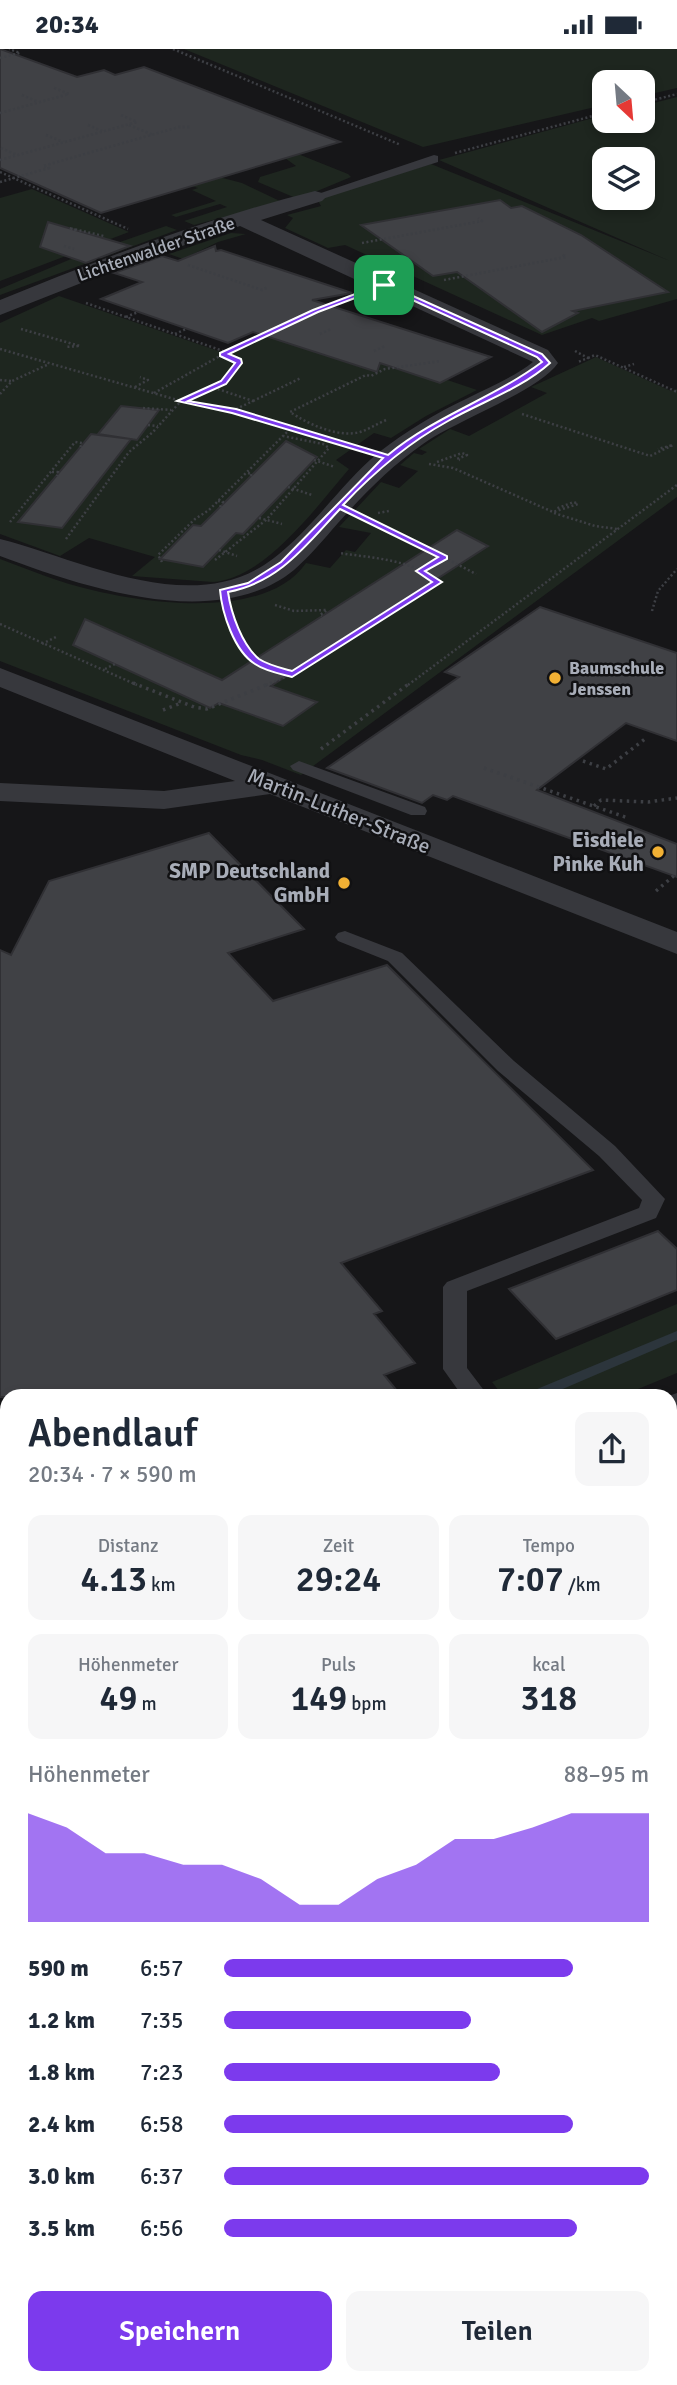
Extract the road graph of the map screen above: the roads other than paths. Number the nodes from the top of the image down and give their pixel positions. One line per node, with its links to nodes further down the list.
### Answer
1 (434, 159): 2 (lane)
2 (315, 197): 3 (street, Lichtenwalder Straße)
3 (242, 219): 4 (street, Lichtenwalder Straße); 5 (street)
4 (0, 308)
5 (4, 537)
6 (0, 677): 8 (street, Martin-Luther-Straße)
7 (299, 766): 10 (lane)
8 (272, 784): 9 (street); 12 (street, Martin-Luther-Straße)
9 (0, 792)
10 (418, 811)
11 (345, 937): 13 (lane)
12 (677, 944)
13 (471, 1389)

